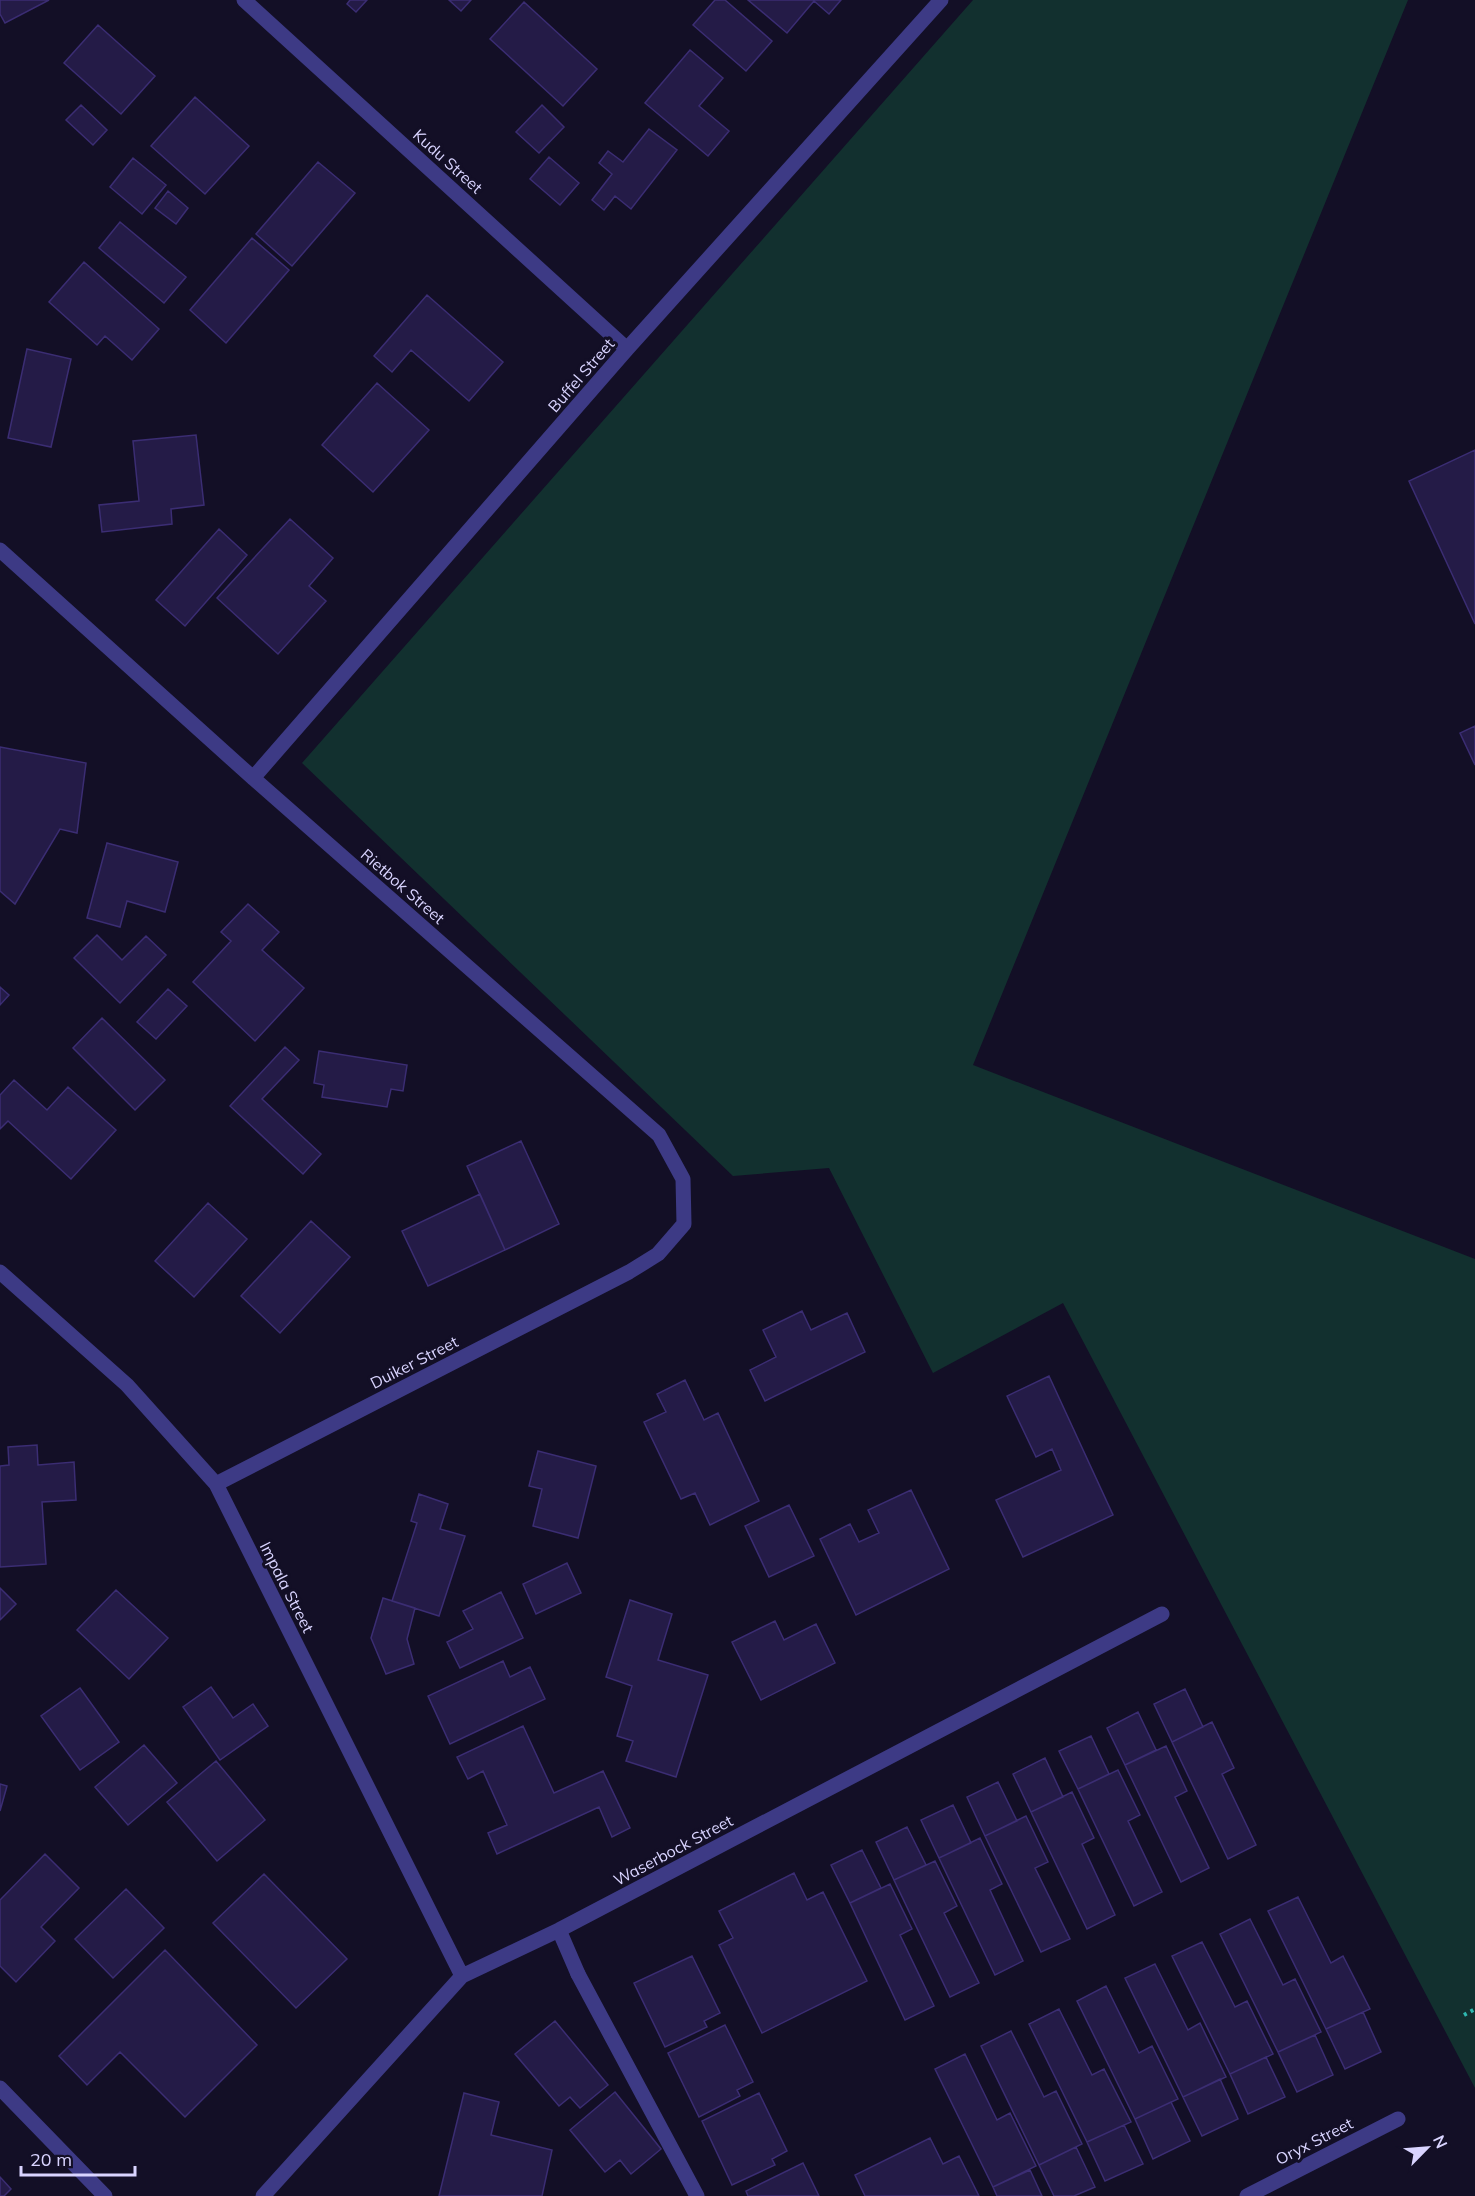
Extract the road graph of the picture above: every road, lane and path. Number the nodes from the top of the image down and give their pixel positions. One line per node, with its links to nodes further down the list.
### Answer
1 (244, 0): 3 (street, Kudu Street)
2 (941, 0): 3 (street, Buffel Street)
3 (627, 350): 5 (street, Buffel Street)
4 (0, 550): 5 (street, Rietbok Street)
5 (253, 778): 7 (street, Rietbok Street)
6 (0, 1272): 8 (street, Impala Street)
7 (629, 1272): 8 (street, Duiker Street)
8 (216, 1484): 11 (street, Impala Street)
9 (1162, 1614): 10 (street, Waserbock Street)
10 (558, 1930): 11 (street, Waserbock Street); 18 (street)
11 (462, 1976): 17 (street, Waserbock Street)
12 (1475, 2009): 13 (path)
13 (1464, 2015)
14 (0, 2088): 16 (street)
15 (1398, 2118): 19 (street, Oryx Street)
16 (105, 2196)
17 (263, 2196)
18 (697, 2196)
19 (1247, 2196)

